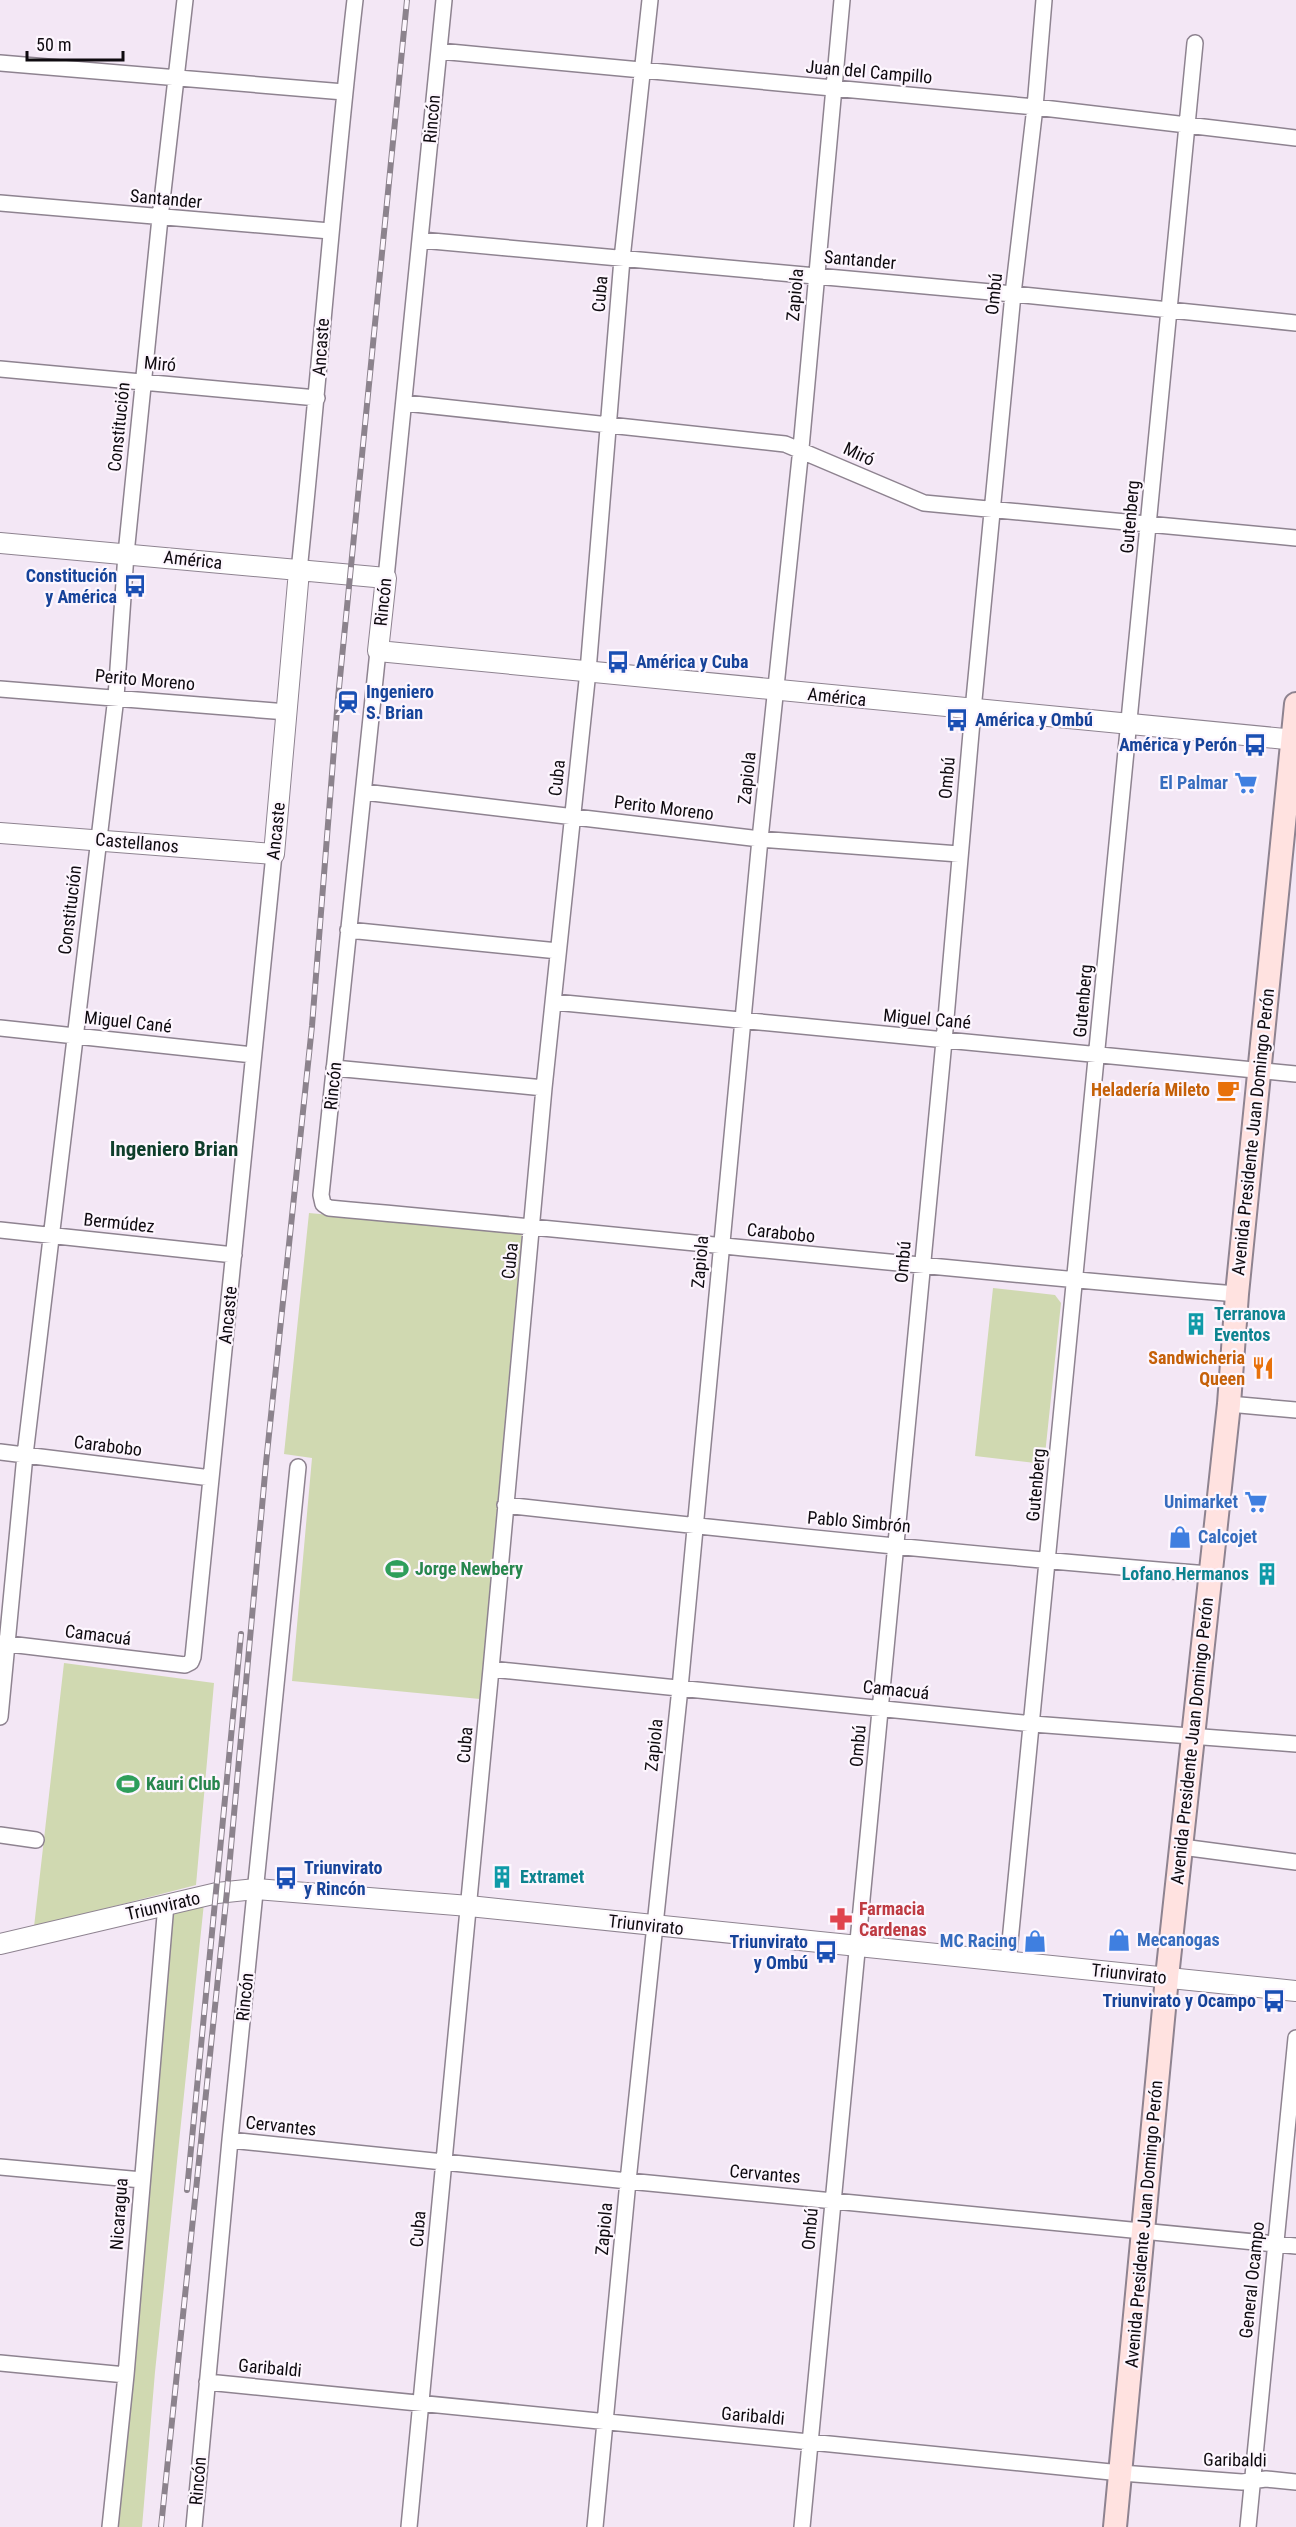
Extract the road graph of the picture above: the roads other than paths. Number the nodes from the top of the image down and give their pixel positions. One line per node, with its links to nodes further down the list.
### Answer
1 (185, 0): 11 (street, Constitución)
2 (355, 0): 13 (street, Ancaste)
3 (444, 0): 8 (street, Rincón)
4 (650, 0): 10 (street, Cuba)
5 (842, 0): 12 (street, Zapiola)
6 (1044, 0): 14 (street, Ombú)
7 (1195, 43): 15 (street, Gutenberg)
8 (439, 51): 10 (street, Juan del Campillo); 20 (street, Rincón)
9 (0, 63): 11 (street)
10 (643, 71): 12 (street, Juan del Campillo); 21 (street, Cuba)
11 (176, 78): 13 (street); 18 (street, Constitución)
12 (833, 88): 14 (street, Juan del Campillo); 22 (street, Zapiola)
13 (344, 92): 19 (street, Ancaste)
14 (1035, 107): 15 (street, Juan del Campillo); 23 (street, Ombú)
15 (1188, 126): 16 (street, Juan del Campillo); 24 (street, Gutenberg)
16 (1296, 138)
17 (0, 203): 18 (street, Santander)
18 (160, 218): 19 (street, Santander); 27 (street, Constitución)
19 (330, 231): 28 (street, Ancaste)
20 (421, 240): 21 (street, Santander); 29 (street, Rincón)
21 (622, 259): 22 (street, Santander); 30 (street, Cuba)
22 (816, 275): 23 (street, Santander); 31 (street, Zapiola)
23 (1013, 294): 24 (street, Santander); 32 (street, Ombú)
24 (1169, 310): 25 (street, Santander); 33 (street, Gutenberg)
25 (1296, 323)
26 (0, 369): 27 (street, Miró)
27 (143, 382): 28 (street, Miró); 36 (street, Constitución)
28 (317, 398): 37 (street, Ancaste)
29 (405, 403): 30 (street, Miró); 38 (street, Rincón)
30 (607, 424): 31 (street, Miró); 40 (street, Cuba)
31 (801, 448): 32 (street, Miró); 42 (street, Zapiola)
32 (993, 509): 33 (street, Miró); 45 (street, Ombú)
33 (1149, 523): 34 (street, Miró); 47 (street, Gutenberg)
34 (1296, 538)
35 (0, 543): 36 (street, América)
36 (126, 554): 37 (street, América); 43 (street, Constitución)
37 (299, 571): 38 (street, América); 46 (street, Ancaste)
38 (386, 578): 39 (street, Rincón)
39 (378, 651): 40 (street, América); 49 (street, Rincón)
40 (588, 671): 42 (street, América); 50 (street, Cuba)
41 (0, 689): 43 (street, Perito Moreno)
42 (776, 691): 45 (street, América); 53 (street, Zapiola)
43 (116, 697): 46 (street, Perito Moreno); 52 (street, Constitución)
44 (1296, 704): 48 (main road, Avenida Presidente Juan Domingo Perón)
45 (973, 710): 47 (street, América); 55 (street, Ombú)
46 (287, 712): 54 (street, Ancaste)
47 (1129, 725): 48 (street, América); 64 (street, Gutenberg)
48 (1294, 740): 66 (main road, Avenida Presidente Juan Domingo Perón)
49 (364, 792): 50 (street, Perito Moreno); 56 (street, Rincón)
50 (572, 816): 53 (street, Perito Moreno); 57 (street, Cuba)
51 (0, 833): 52 (street, Castellanos)
52 (98, 839): 54 (street, Castellanos); 61 (street, Constitución)
53 (760, 839): 55 (street, Perito Moreno); 59 (street, Zapiola)
54 (274, 854): 63 (street, Ancaste)
55 (959, 854): 62 (street, Ombú)
56 (348, 930): 57 (street); 65 (street, Rincón)
57 (558, 951): 58 (street, Cuba)
58 (554, 1002): 59 (street, Miguel Cané); 68 (street, Cuba)
59 (742, 1022): 62 (street, Miguel Cané); 73 (street, Zapiola)
60 (0, 1028): 61 (street, Miguel Cané)
61 (75, 1036): 63 (street, Miguel Cané); 72 (street, Constitución)
62 (945, 1041): 64 (street, Miguel Cané); 75 (street, Ombú)
63 (253, 1055): 74 (street, Ancaste)
64 (1098, 1055): 66 (street, Miguel Cané); 76 (street, Gutenberg)
65 (334, 1068): 68 (street); 69 (street, Rincón)
66 (1260, 1070): 67 (street, Miguel Cané); 77 (main road, Avenida Presidente Juan Domingo Perón)
67 (1296, 1074)
68 (544, 1088): 70 (street, Cuba)
69 (323, 1204): 70 (street, Carabobo)
70 (533, 1227): 73 (street, Carabobo); 84 (street, Cuba)
71 (0, 1230): 72 (street, Bermúdez)
72 (52, 1235): 74 (street, Bermúdez); 81 (street, Constitución)
73 (721, 1247): 75 (street, Carabobo); 85 (street, Zapiola)
74 (234, 1255): 83 (street, Ancaste)
75 (922, 1267): 76 (street, Carabobo); 86 (street, Ombú)
76 (1074, 1281): 77 (street, Carabobo); 87 (street, Gutenberg)
77 (1237, 1294): 78 (main road, Avenida Presidente Juan Domingo Perón)
78 (1229, 1404): 79 (street); 88 (main road, Avenida Presidente Juan Domingo Perón)
79 (1296, 1410)
80 (0, 1452): 81 (street, Carabobo)
81 (25, 1455): 83 (street, Carabobo); 89 (street, Constitución)
82 (298, 1467): 102 (street, Rincón)
83 (210, 1478): 90 (street, Ancaste)
84 (505, 1505): 85 (street, Pablo Simbrón); 91 (street, Cuba)
85 (694, 1526): 86 (street, Pablo Simbrón); 92 (street, Zapiola)
86 (897, 1545): 87 (street, Pablo Simbrón); 93 (street, Ombú)
87 (1048, 1561): 88 (street, Pablo Simbrón); 95 (street, Gutenberg)
88 (1209, 1574): 96 (main road, Avenida Presidente Juan Domingo Perón)
89 (4, 1644): 90 (street, Camacuá); 94 (street, Constitución)
90 (191, 1662)
91 (491, 1669): 92 (street, Camacuá); 104 (street, Cuba)
92 (680, 1688): 93 (street, Camacuá); 105 (street, Zapiola)
93 (881, 1707): 95 (street, Camacuá); 107 (street, Ombú)
94 (0, 1717)
95 (1033, 1725): 96 (street, Camacuá); 108 (street, Gutenberg)
96 (1193, 1736): 97 (street, Camacuá); 100 (main road, Avenida Presidente Juan Domingo Perón)
97 (1296, 1744)
98 (0, 1835): 99 (street)
99 (36, 1840)
100 (1182, 1847): 101 (street); 109 (main road, Avenida Presidente Juan Domingo Perón)
101 (1296, 1862)
102 (256, 1889): 103 (street, Triunvirato); 104 (street, Triunvirato); 112 (street, Rincón)
103 (166, 1904): 106 (street, Triunvirato); 115 (street, Nicaragua)
104 (469, 1906): 105 (street, Triunvirato); 113 (street, Cuba)
105 (654, 1927): 107 (street, Triunvirato); 116 (street, Zapiola)
106 (0, 1944)
107 (859, 1947): 108 (street, Triunvirato); 117 (street, Ombú)
108 (1008, 1962): 109 (street, Triunvirato)
109 (1167, 1977): 110 (street, Triunvirato); 118 (main road, Avenida Presidente Juan Domingo Perón)
110 (1296, 1991)
111 (1296, 2038): 119 (street, General Ocampo)
112 (230, 2140): 113 (street, Cervantes); 123 (street, Rincón)
113 (443, 2163): 116 (street, Cervantes); 124 (street, Cuba)
114 (0, 2167): 115 (street)
115 (141, 2180): 122 (street, Nicaragua)
116 (628, 2181): 117 (street, Cervantes); 125 (street, Zapiola)
117 (833, 2200): 118 (street, Cervantes); 126 (street, Ombú)
118 (1143, 2231): 119 (street, Cervantes); 127 (main road, Avenida Presidente Juan Domingo Perón)
119 (1276, 2244): 120 (street, Cervantes); 128 (street, General Ocampo)
120 (1296, 2246)
121 (0, 2363): 122 (street)
122 (126, 2376): 130 (street, Nicaragua)
123 (207, 2382): 124 (street, Garibaldi); 131 (street, Rincón)
124 (421, 2402): 125 (street, Garibaldi); 132 (street, Cuba)
125 (605, 2422): 126 (street, Garibaldi); 133 (street, Zapiola)
126 (810, 2441): 127 (street, Garibaldi); 134 (street, Ombú)
127 (1121, 2473): 128 (street, Garibaldi); 135 (main road, Avenida Presidente Juan Domingo Perón)
128 (1252, 2481): 129 (street, Garibaldi); 136 (street, General Ocampo)
129 (1296, 2482)
130 (110, 2527)
131 (194, 2527)
132 (409, 2527)
133 (595, 2527)
134 (802, 2527)
135 (1115, 2527)
136 (1248, 2527)

